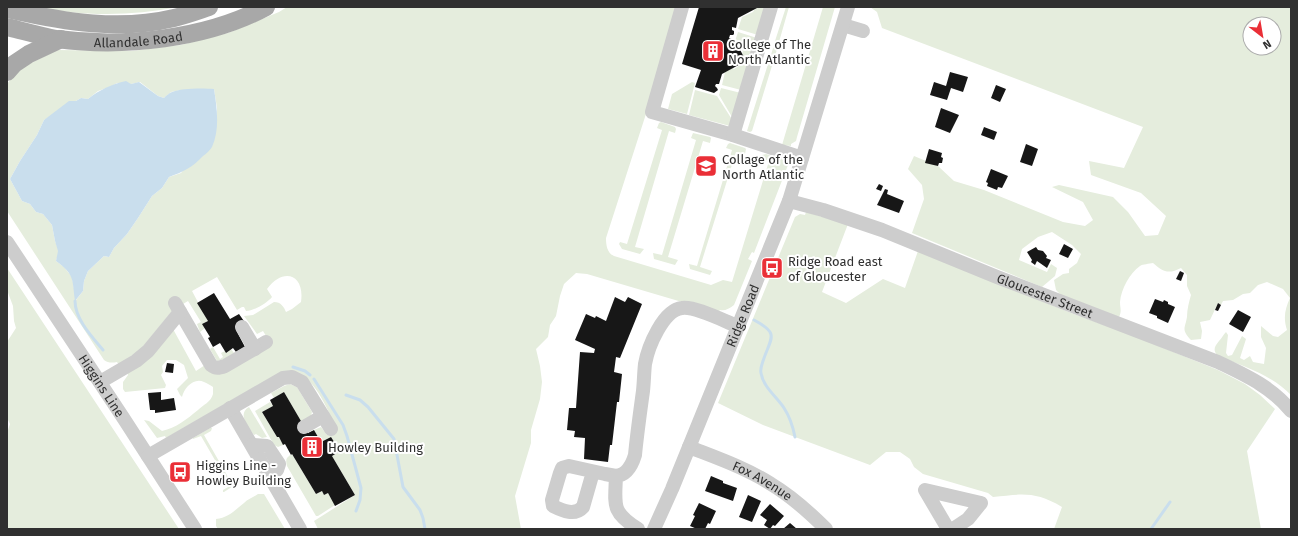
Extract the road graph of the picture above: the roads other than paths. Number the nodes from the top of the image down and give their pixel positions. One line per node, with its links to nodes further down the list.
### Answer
1 (209, 7): 6 (main road, Allandale Road)
2 (266, 7): 9 (main road, Allandale Road)
3 (682, 7): 11 (street)
4 (771, 7): 11 (street)
5 (848, 7): 7 (street, Ridge Road)
6 (8, 18): 9 (main road, Allandale Road)
7 (843, 25): 8 (street); 12 (street, Ridge Road)
8 (863, 31)
9 (61, 39): 10 (main road)
10 (7, 72)
11 (733, 135): 12 (street)
12 (802, 158): 13 (street, Ridge Road)
13 (789, 201): 15 (street, Ridge Road); 19 (street, Gloucester Street)
14 (7, 242): 17 (street, Higgins Line)
15 (737, 326): 23 (street, Ridge Road); 26 (street)
16 (242, 327): 17 (street)
17 (100, 382): 24 (street, Higgins Line)
18 (230, 408): 20 (street); 24 (street); 28 (street)
19 (1291, 411)
20 (323, 416): 21 (street); 22 (street)
21 (304, 427)
22 (331, 429)
23 (689, 447): 30 (street, Ridge Road); 31 (street, Fox Avenue)
24 (148, 456): 27 (street, Higgins Line)
25 (593, 472): 26 (street)
26 (616, 476): 29 (street)
27 (195, 529)
28 (300, 529)
29 (638, 529)
30 (654, 529)
31 (826, 529)
32 (948, 529): 33 (street)
33 (954, 529)

